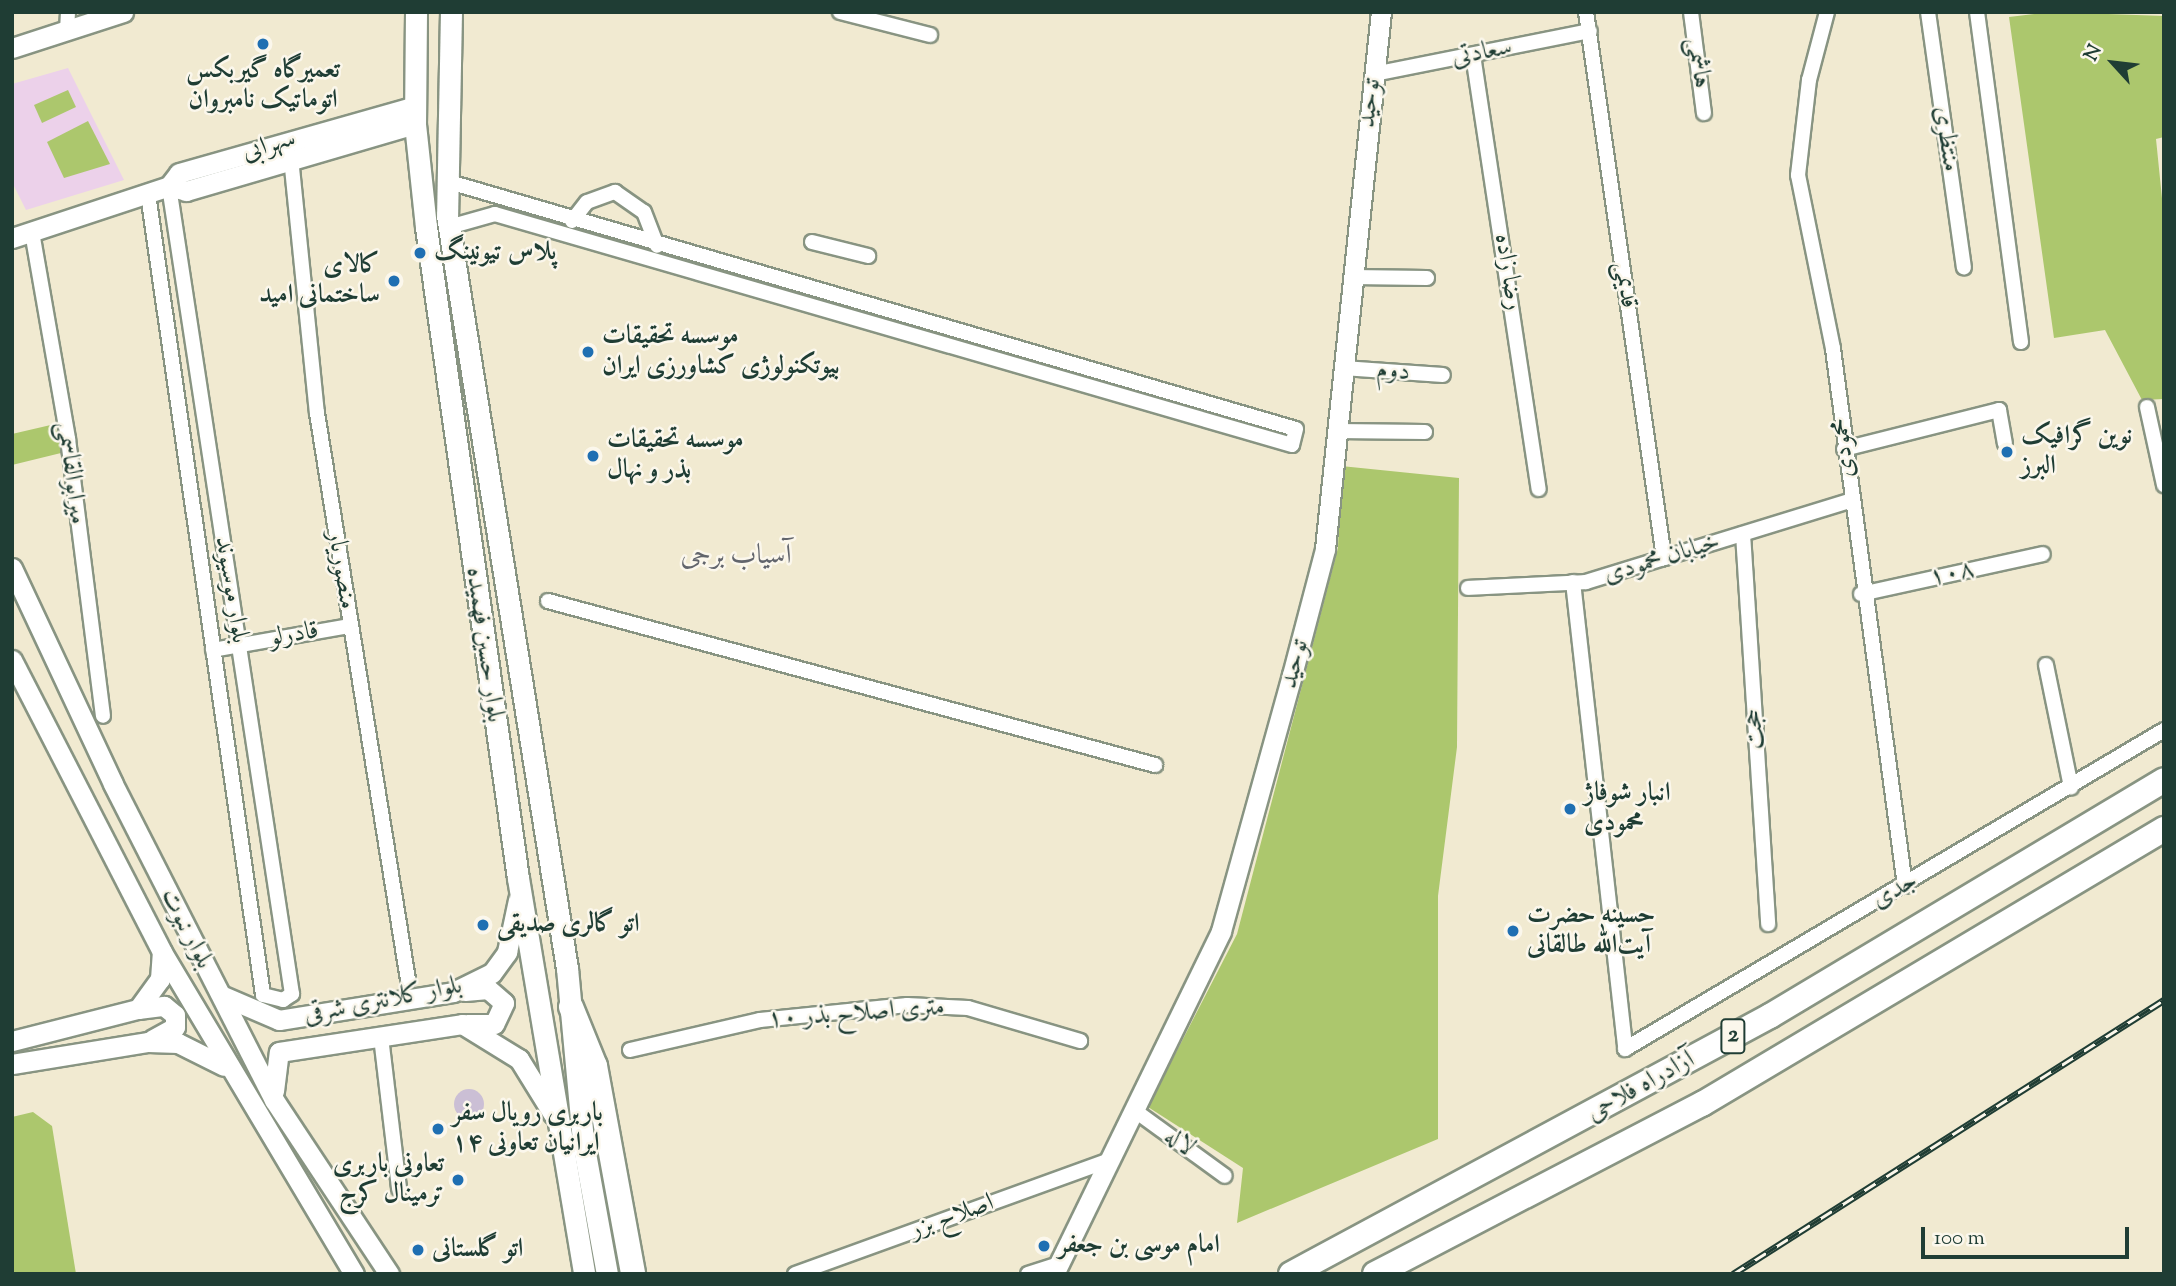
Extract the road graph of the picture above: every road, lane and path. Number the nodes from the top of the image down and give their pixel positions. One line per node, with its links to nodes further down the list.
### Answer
1 (123, 12): 11 (street)
2 (416, 12): 18 (main road, بلوار حسین فهمیده)
3 (451, 12): 20 (main road, بلوار حسین فهمیده)
4 (840, 12): 13 (street)
5 (1381, 12): 16 (street, توحید)
6 (1587, 12): 12 (street, قدیمی)
7 (1691, 12): 17 (street, هاشمی)
8 (1827, 12): 40 (street, محمودی)
9 (1928, 12): 30 (street, منتظری)
10 (1977, 12): 33 (street)
11 (67, 22): 14 (street)
12 (1590, 31): 15 (street, سعادتی); 46 (street, قدیمی)
13 (930, 35)
14 (12, 48)
15 (1473, 55): 16 (street, سعادتی); 42 (street, رضا زاده)
16 (1374, 74): 31 (street, توحید)
17 (1704, 113)
18 (415, 115): 19 (street, سهرابی); 21 (street, سهرابی); 54 (main road, بلوار حسین فهمیده)
19 (291, 158): 21 (street, سهرابی); 55 (street, منصوریار)
20 (446, 181): 23 (street); 24 (main road, بلوار حسین فهمیده)
21 (170, 186): 22 (street, سهرابی); 56 (street, بلوار موسیوند)
22 (148, 194): 25 (street, سهرابی); 57 (street, بلوار موسیوند)
23 (572, 221): 28 (street); 28 (street)
24 (449, 227): 28 (street); 53 (main road, بلوار حسین فهمیده)
25 (32, 232): 26 (street, سهرابی); 60 (street, میرابوالقاسمی)
26 (12, 238)
27 (812, 242): 29 (street)
28 (657, 246)
29 (867, 256)
30 (1964, 267)
31 (1352, 277): 32 (street); 34 (street, توحید)
32 (1427, 278)
33 (2021, 342)
34 (1343, 368): 35 (street, دوم); 37 (street, توحید)
35 (1443, 375)
36 (2147, 407): 41 (street)
37 (1337, 431): 38 (street); 85 (street, توحید)
38 (1425, 432)
39 (2005, 443): 40 (street)
40 (1844, 449): 43 (street, محمودی)
41 (2164, 485)
42 (1539, 489)
43 (1850, 501): 44 (street, خیابان محمودی); 51 (street, محمودی)
44 (1743, 534): 46 (street, خیابان محمودی); 68 (street, حجت)
45 (2043, 554): 51 (street, ۱۰۸)
46 (1664, 558): 48 (street, خیابان محمودی)
47 (12, 568): 49 (street, بلوار نبوت)
48 (1573, 582): 50 (street, خیابان محمودی); 67 (street, جدی)
49 (18, 588): 72 (street, بلوار نبوت)
50 (1468, 588)
51 (1861, 594): 67 (street, محمودی)
52 (548, 601): 62 (street)
53 (507, 604): 54 (main road); 74 (main road, بلوار حسین فهمیده)
54 (478, 609): 66 (main road, بلوار حسین فهمیده)
55 (349, 626): 56 (street, قادرلو); 70 (street, منصوریار)
56 (240, 643): 57 (street, قادرلو); 57 (street, بلوار موسیوند)
57 (213, 650)
58 (12, 660): 69 (street, بلوار نبوت)
59 (2046, 665): 64 (street)
60 (103, 716)
61 (2164, 730): 64 (street, جدی)
62 (1155, 765)
63 (2164, 780): 98 (highway, آزادراه فلاحی / 2)
64 (2071, 787): 67 (street, جدی)
65 (2164, 829): 99 (highway, آزادراه فلاحی / 2)
66 (518, 878): 71 (street, بلوار کلانتری شرقی); 86 (main road, بلوار حسین فهمیده)
67 (1905, 886)
68 (1768, 924)
69 (162, 952): 75 (street); 83 (street, بلوار نبوت)
70 (408, 980)
71 (453, 992): 73 (street, بلوار کلانتری شرقی); 76 (street)
72 (219, 994): 73 (street, بلوار کلانتری شرقی); 84 (street, بلوار نبوت)
73 (377, 1005): 77 (street)
74 (571, 1007): 94 (main road, بلوار حسین فهمیده); 95 (highway)
75 (138, 1009): 78 (street); 80 (street)
76 (462, 1024): 77 (street, بلوار کلانتری شرقی); 86 (street, بلوار کلانتری شرقی)
77 (381, 1037): 84 (street, بلوار کلانتری شرقی); 89 (street)
78 (12, 1041)
79 (1080, 1041): 81 (street, ۱۰ متری اصلاح بذر)
80 (148, 1042): 82 (street); 83 (street)
81 (630, 1050)
82 (12, 1064)
83 (227, 1067): 91 (street, بلوار نبوت)
84 (274, 1100): 92 (street, بلوار نبوت)
85 (1134, 1110): 87 (street, توحید); 88 (street, لاله)
86 (555, 1118): 93 (main road, بلوار حسین فهمیده)
87 (1108, 1161): 90 (street, توحید); 96 (street, اصلاح بزر)
88 (1225, 1176)
89 (399, 1189)
90 (1056, 1269): 97 (street)
91 (354, 1274)
92 (389, 1274)
93 (584, 1274)
94 (607, 1274)
95 (633, 1274)
96 (795, 1274)
97 (1028, 1274)
98 (1291, 1274)
99 (1375, 1274)

